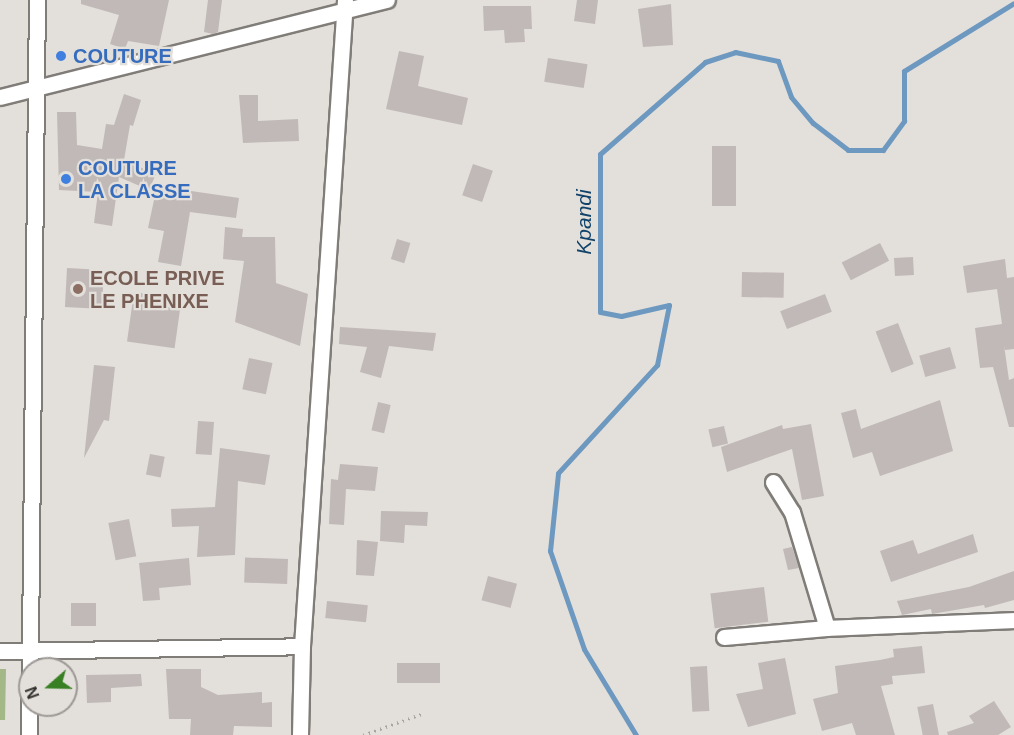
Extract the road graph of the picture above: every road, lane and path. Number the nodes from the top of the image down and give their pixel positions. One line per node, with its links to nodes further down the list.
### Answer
1 (37, 0): 4 (street)
2 (387, 0): 3 (street)
3 (345, 5): 4 (street); 10 (street)
4 (35, 87): 5 (street); 11 (street)
5 (0, 97)
6 (773, 482): 8 (street)
7 (1014, 620): 8 (street)
8 (826, 628): 9 (street)
9 (724, 637)
10 (303, 646): 11 (street); 15 (street)
11 (30, 650): 12 (street); 14 (street)
12 (0, 651)
13 (424, 713): 16 (path)
14 (29, 735)
15 (300, 735)
16 (363, 735)

